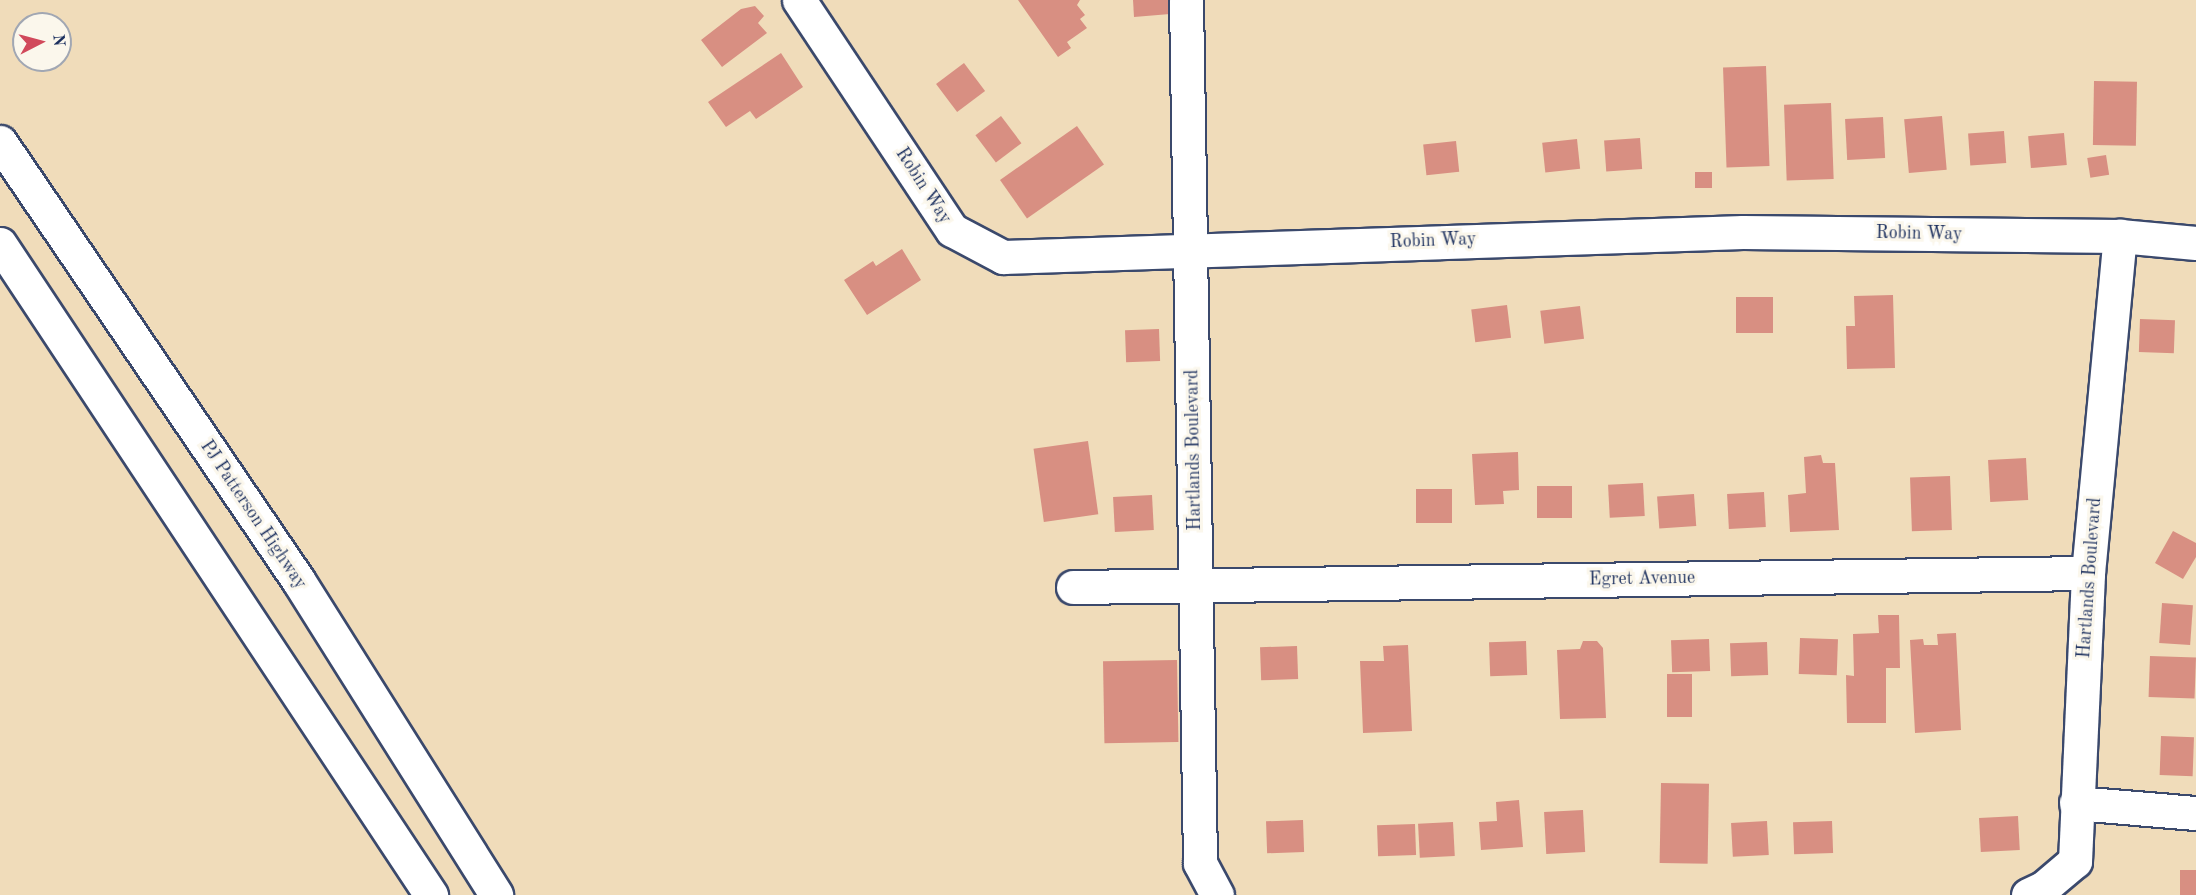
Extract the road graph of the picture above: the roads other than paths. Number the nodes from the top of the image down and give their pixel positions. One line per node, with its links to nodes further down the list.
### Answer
1 (1186, 0): 7 (main road, Hartlands Boulevard)
2 (811, 4): 7 (main road, Robin Way)
3 (0, 142): 14 (main road, PJ Patterson Highway)
4 (2120, 236): 5 (main road, Robin Way); 7 (main road, Robin Way); 8 (main road, Hartlands Boulevard)
5 (2196, 243)
6 (0, 244): 13 (main road)
7 (1190, 249): 9 (main road, Hartlands Boulevard)
8 (2088, 573): 9 (main road, Egret Avenue); 11 (main road, Hartlands Boulevard)
9 (1197, 585): 10 (main road, Egret Avenue); 15 (main road, Hartlands Boulevard)
10 (1073, 587)
11 (2076, 803): 12 (main road); 16 (main road, Hartlands Boulevard)
12 (2196, 813)
13 (432, 895)
14 (496, 895)
15 (1217, 895)
16 (2028, 895)

